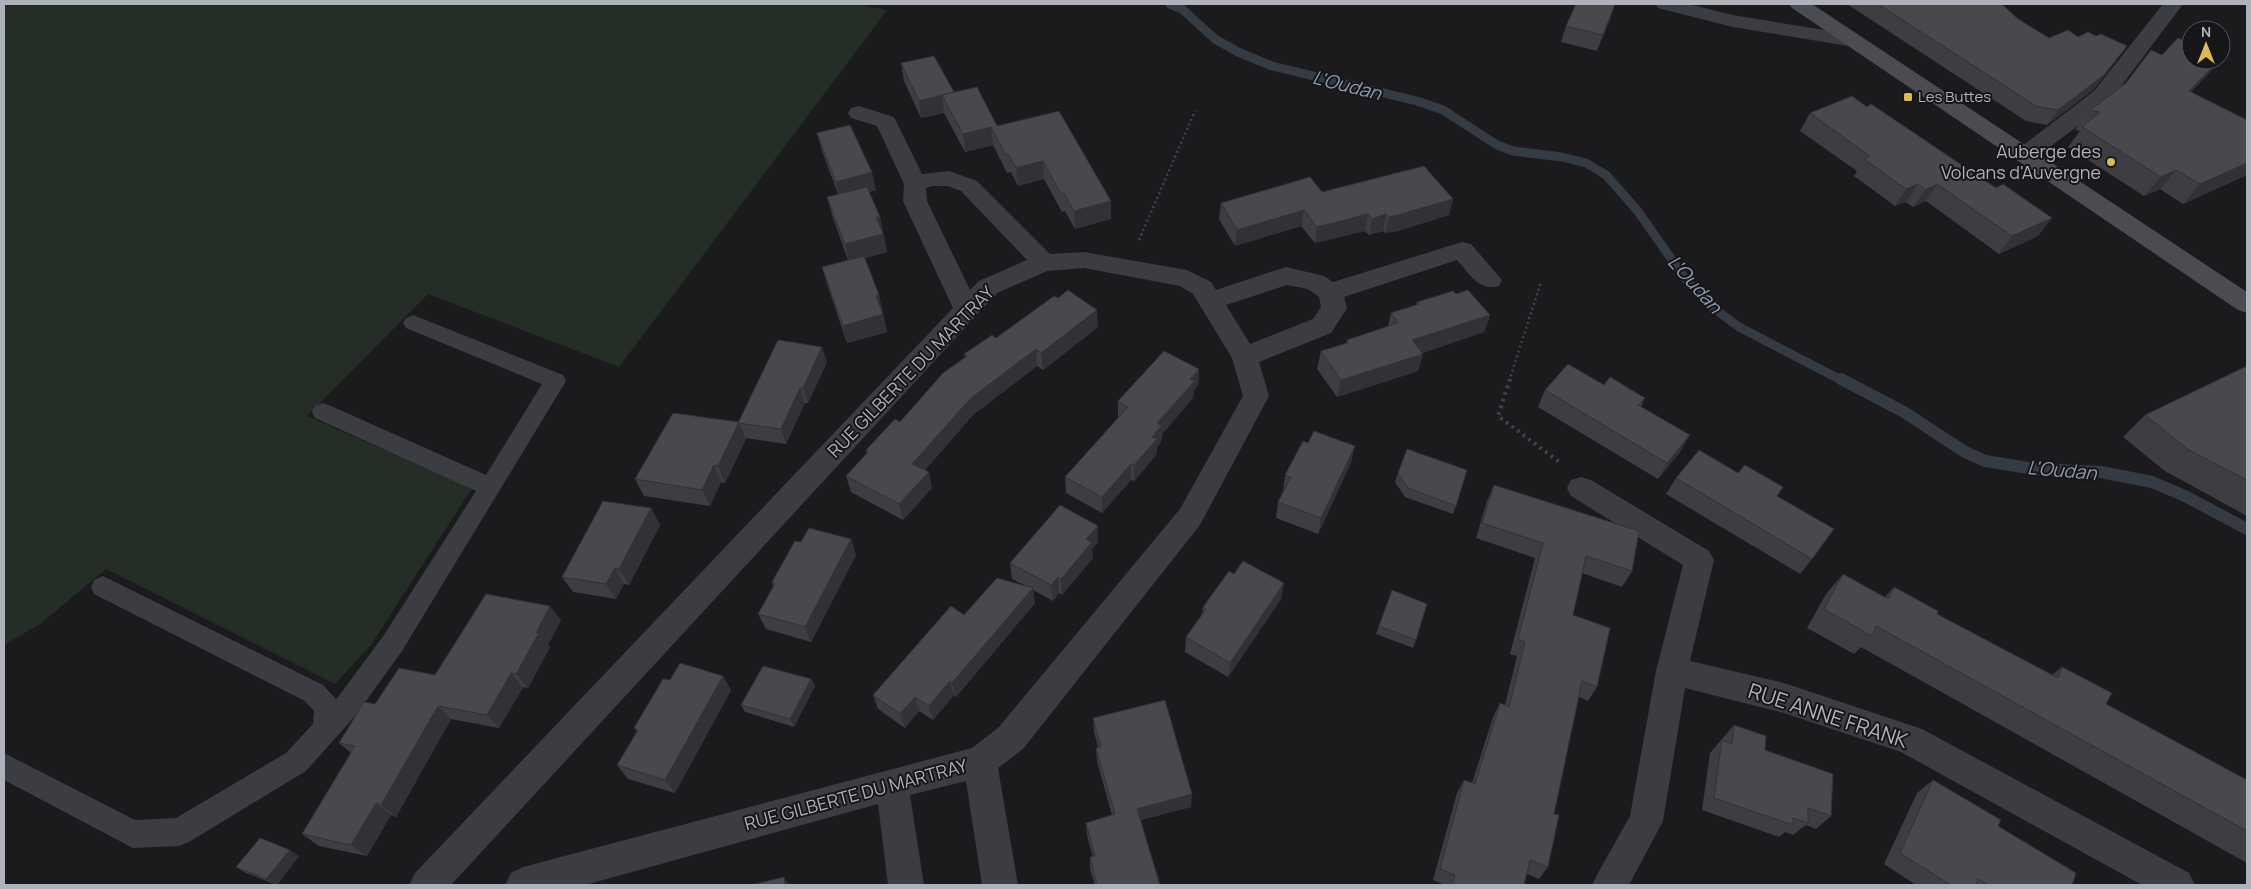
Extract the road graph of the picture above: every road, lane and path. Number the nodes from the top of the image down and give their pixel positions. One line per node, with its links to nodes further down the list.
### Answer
1 (1665, 4): 4 (street)
2 (1800, 4): 4 (main road)
3 (2173, 4): 7 (street)
4 (1855, 41): 7 (main road)
5 (1195, 111): 10 (path)
6 (859, 113): 8 (street)
7 (2025, 155): 15 (main road)
8 (915, 184): 9 (street); 16 (street)
9 (1044, 263): 10 (street, RUE GILBERTE DU MARTRAY); 16 (street, RUE GILBERTE DU MARTRAY)
10 (1127, 268): 14 (street, RUE GILBERTE DU MARTRAY)
11 (1490, 280): 13 (street)
12 (1541, 282): 21 (path)
13 (1330, 292): 14 (street); 18 (street)
14 (1210, 301): 18 (street, RUE GILBERTE DU MARTRAY)
15 (2247, 304)
16 (967, 310): 28 (street, RUE GILBERTE DU MARTRAY)
17 (413, 323): 20 (lane)
18 (1245, 357): 25 (street, RUE GILBERTE DU MARTRAY)
19 (322, 412): 20 (lane)
20 (492, 487): 24 (lane)
21 (1581, 488): 23 (street)
22 (104, 587): 24 (lane)
23 (1672, 670): 32 (street); 33 (street, RUE ANNE FRANK)
24 (326, 729): 26 (lane)
25 (980, 762): 27 (street, RUE GILBERTE DU MARTRAY); 31 (street)
26 (4, 766)
27 (892, 784): 29 (street, RUE GILBERTE DU MARTRAY); 30 (street)
28 (427, 885)
29 (523, 885)
30 (906, 885)
31 (1000, 885)
32 (1610, 885)
33 (2177, 885)

